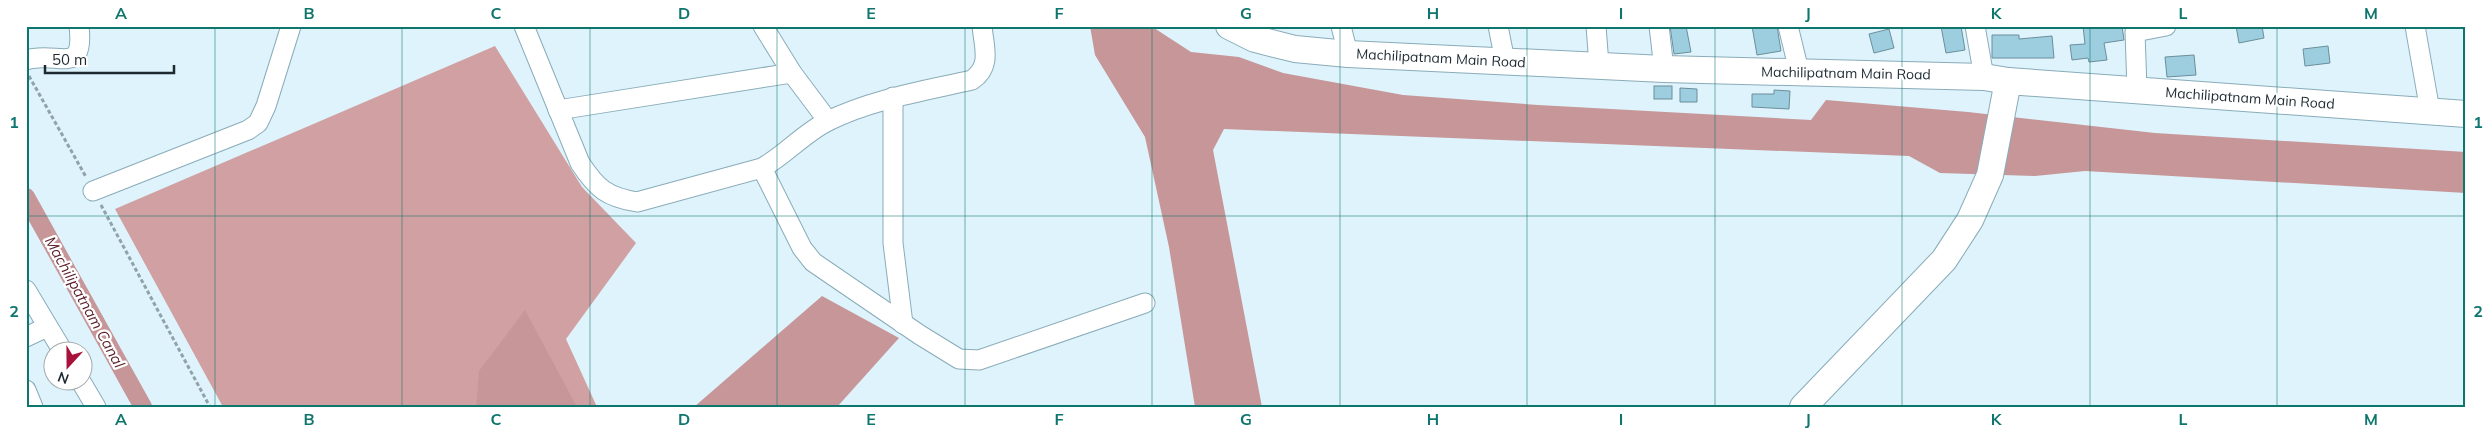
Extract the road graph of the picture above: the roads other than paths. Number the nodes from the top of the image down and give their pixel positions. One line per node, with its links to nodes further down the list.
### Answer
1 (79, 26): 16 (street)
2 (291, 26): 30 (street)
3 (524, 26): 25 (street)
4 (763, 26): 21 (street)
5 (982, 26): 24 (street)
6 (1229, 26): 15 (main road, Machilipatnam Main Road)
7 (1341, 26): 15 (street)
8 (1498, 26): 17 (street)
9 (1596, 26): 18 (street)
10 (1659, 26): 19 (street)
11 (1788, 26): 20 (street)
12 (1975, 26): 22 (street)
13 (2166, 26): 23 (street)
14 (2415, 26): 26 (street)
15 (1348, 54): 17 (main road, Machilipatnam Main Road)
16 (26, 60)
17 (1505, 61): 18 (main road, Machilipatnam Main Road)
18 (1599, 65): 19 (main road, Machilipatnam Main Road)
19 (1664, 69): 20 (main road, Machilipatnam Main Road)
20 (1800, 71): 22 (main road, Machilipatnam Main Road)
21 (792, 73): 25 (street); 28 (street)
22 (1999, 85): 23 (main road, Machilipatnam Main Road); 41 (main road)
23 (2137, 89): 26 (main road, Machilipatnam Main Road)
24 (893, 97): 28 (street); 33 (street)
25 (558, 110): 29 (street)
26 (2430, 111): 27 (main road, Machilipatnam Main Road)
27 (2466, 114)
28 (828, 122): 29 (street)
29 (762, 168): 33 (street)
30 (93, 191)
31 (26, 290): 34 (street)
32 (1145, 303): 33 (street)
33 (903, 324)
34 (47, 327): 35 (street); 36 (street)
35 (26, 336)
36 (55, 340)
37 (26, 390): 39 (street)
38 (86, 390): 40 (street)
39 (33, 407)
40 (96, 407)
41 (1803, 407)

